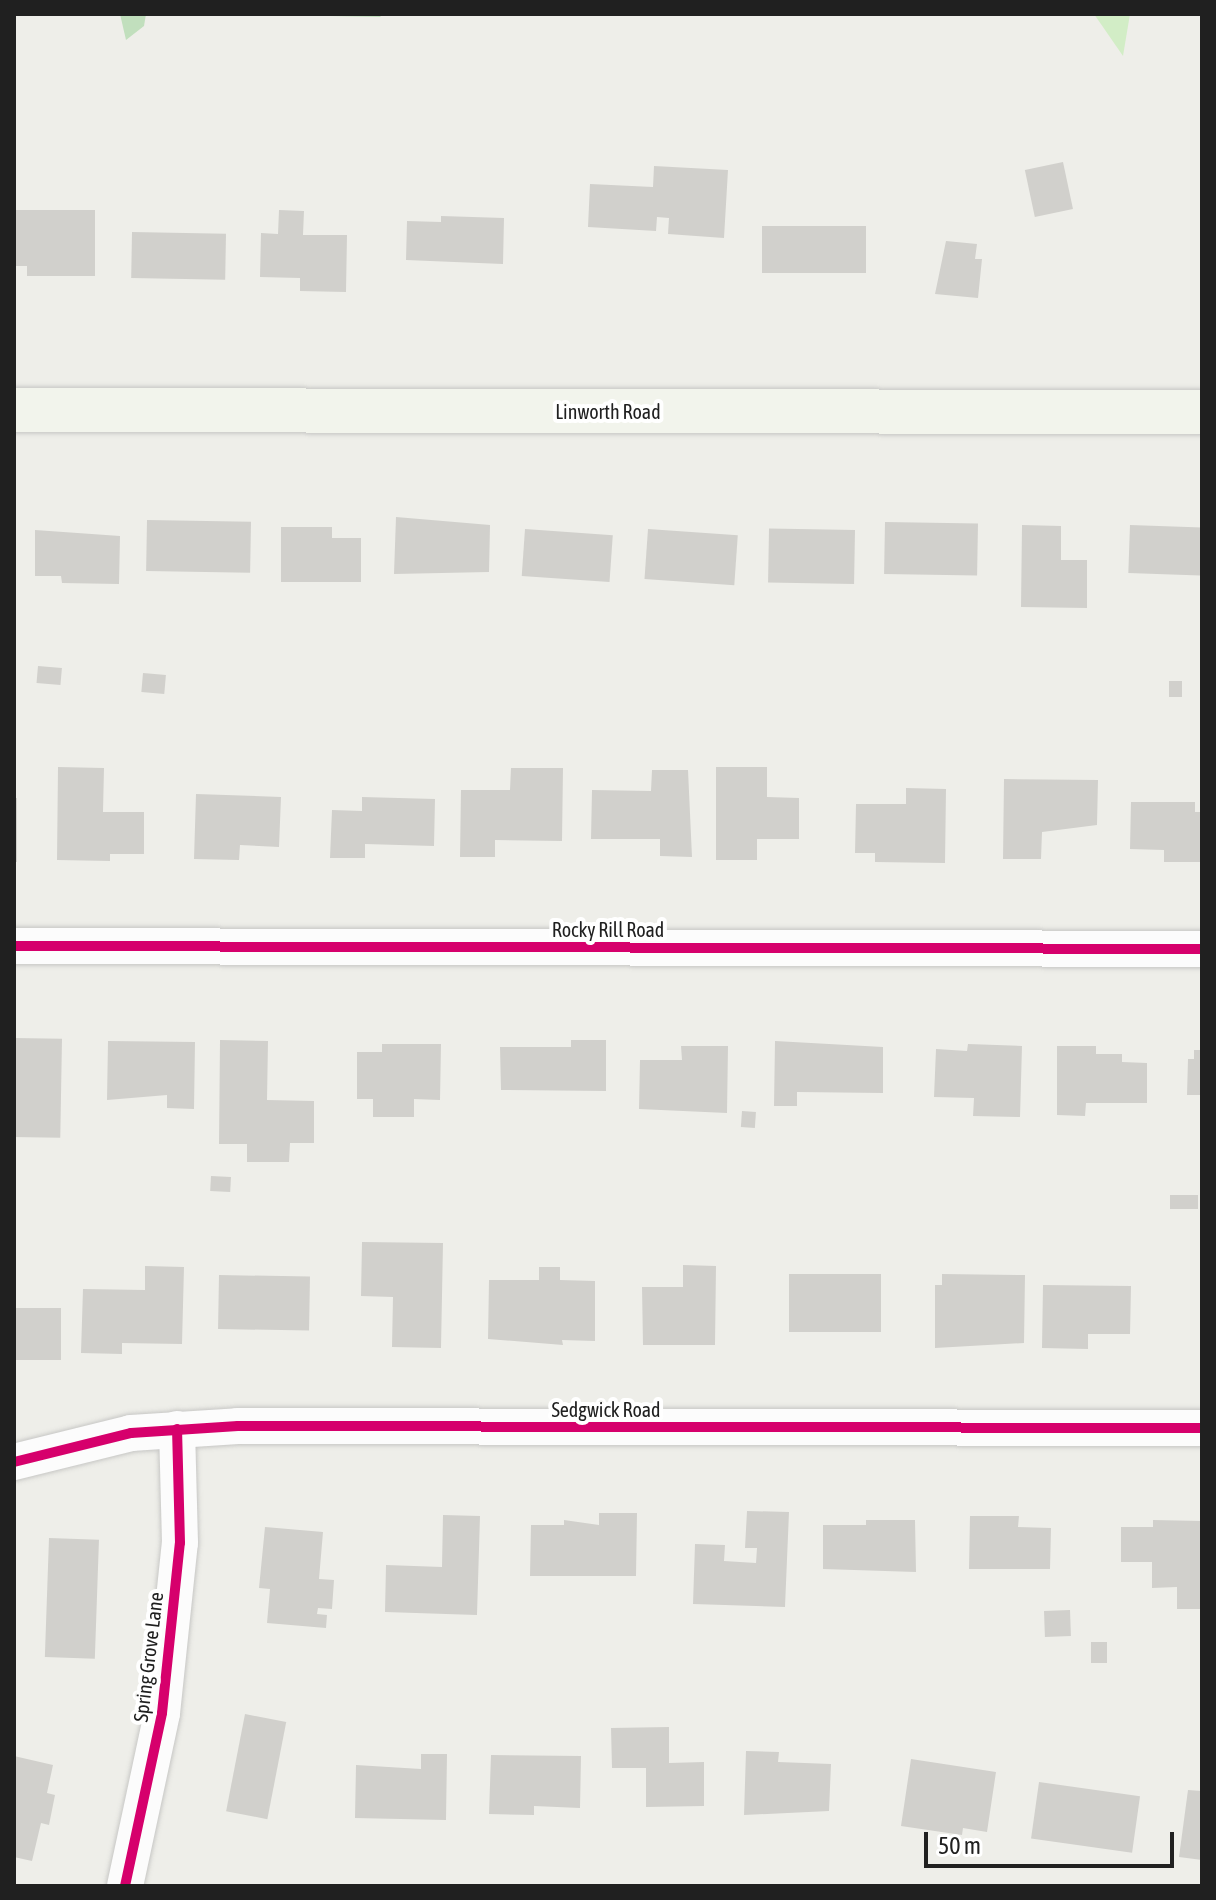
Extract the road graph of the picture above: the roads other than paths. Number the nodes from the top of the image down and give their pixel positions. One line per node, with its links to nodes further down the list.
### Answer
1 (14, 410): 2 (main road, Linworth Road)
2 (1202, 412)
3 (14, 946): 4 (street, Rocky Rill Road)
4 (1202, 949)
5 (1202, 1428): 6 (street, Sedgwick Road)
6 (177, 1429): 7 (street, Sedgwick Road); 8 (street, Spring Grove Lane)
7 (14, 1462)
8 (125, 1886)

